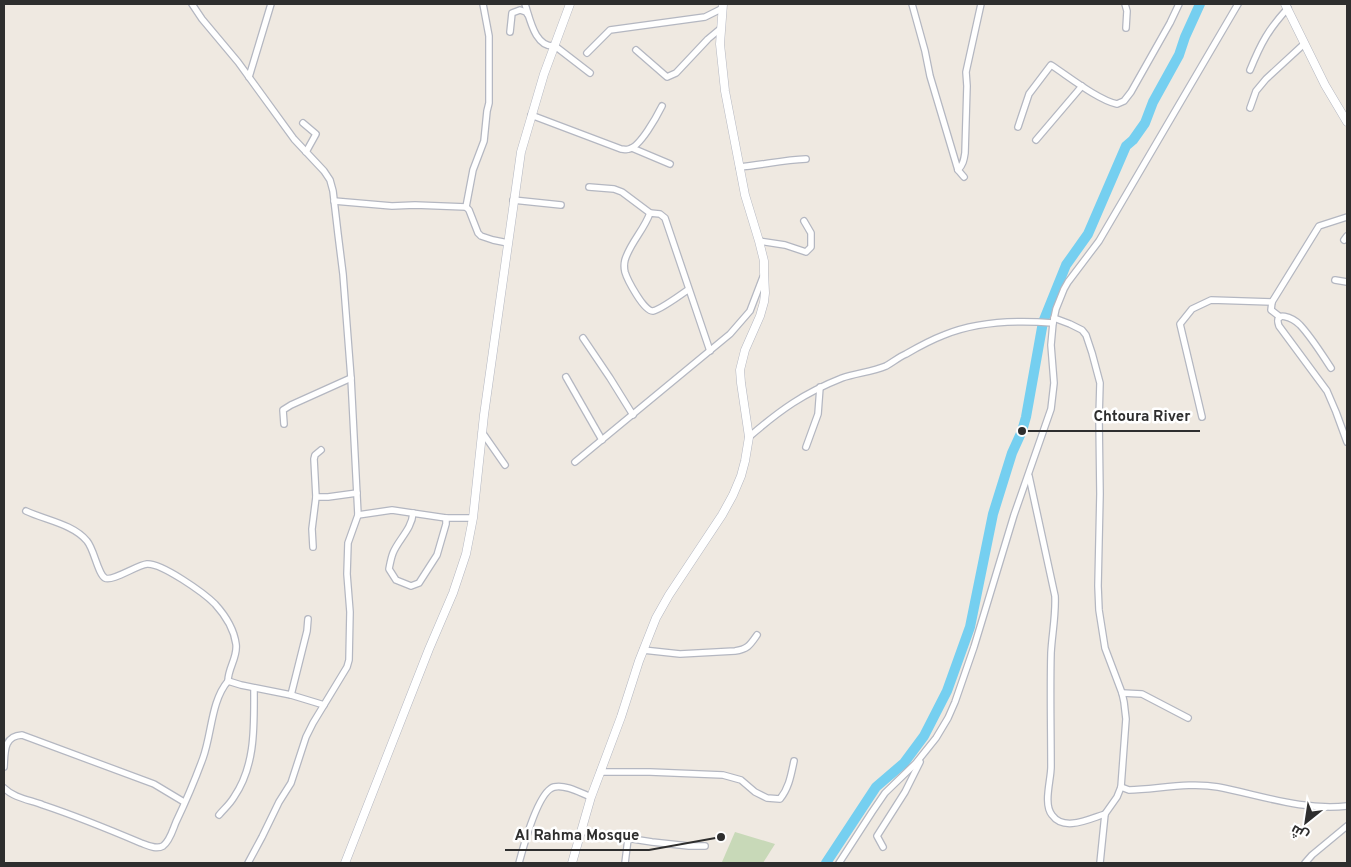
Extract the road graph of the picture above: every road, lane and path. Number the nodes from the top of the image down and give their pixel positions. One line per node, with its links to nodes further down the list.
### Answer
1 (192, 4): 23 (street)
2 (271, 4): 23 (street)
3 (482, 4): 43 (street)
4 (525, 4): 13 (street)
5 (570, 4): 18 (street)
6 (912, 4): 37 (street)
7 (982, 4): 37 (street)
8 (1125, 4): 14 (street)
9 (1179, 4): 24 (street)
10 (1238, 4): 55 (street)
11 (723, 6): 15 (street); 20 (street)
12 (1286, 6): 17 (street); 21 (street)
13 (531, 21): 16 (street); 18 (street)
14 (1126, 28)
15 (720, 29): 19 (street); 36 (street)
16 (510, 32)
17 (1304, 44): 26 (street); 29 (street)
18 (555, 46): 22 (street); 27 (street)
19 (636, 50)
20 (587, 53)
21 (1250, 70)
22 (590, 73)
23 (249, 78): 33 (street)
24 (1082, 86): 30 (street); 31 (street)
25 (662, 106): 32 (street)
26 (1250, 108)
27 (531, 114): 32 (street); 40 (street)
28 (303, 122): 33 (street)
29 (1347, 122)
30 (1018, 127)
31 (1036, 140)
32 (632, 148): 35 (street)
33 (306, 152): 41 (street)
34 (806, 159): 36 (street)
35 (670, 164)
36 (739, 167): 47 (street)
37 (958, 170): 38 (street)
38 (964, 177)
39 (589, 187): 44 (street)
40 (513, 200): 42 (street); 48 (street)
41 (334, 201): 43 (street); 60 (street)
42 (562, 205)
43 (466, 207): 48 (street)
44 (650, 213): 52 (street); 52 (street)
45 (1347, 218): 53 (street)
46 (804, 220): 47 (street)
47 (759, 241): 49 (street)
48 (508, 243): 65 (street)
49 (764, 272): 57 (street); 66 (street)
50 (1335, 280): 51 (street)
51 (1347, 282)
52 (689, 289): 57 (street)
53 (1272, 302): 54 (street); 63 (street)
54 (1280, 317): 58 (street); 68 (street)
55 (1053, 321): 61 (street); 73 (street); 87 (street)
56 (583, 338): 62 (street)
57 (710, 351): 62 (street)
58 (1331, 368)
59 (566, 377): 67 (street)
60 (351, 378): 64 (street); 74 (street)
61 (820, 388): 66 (street); 69 (street)
62 (632, 415): 67 (street)
63 (1202, 417)
64 (284, 424)
65 (482, 432): 72 (street); 80 (street)
66 (749, 437): 84 (street)
67 (602, 440): 71 (street)
68 (1347, 442)
69 (806, 447)
70 (321, 450): 75 (street)
71 (576, 462)
72 (505, 465)
73 (1029, 474): 91 (street); 102 (street)
74 (357, 493): 75 (street); 78 (street)
75 (316, 497): 81 (street)
76 (26, 511): 85 (street)
77 (412, 513): 78 (street); 79 (street); 79 (street)
78 (358, 515): 89 (street)
79 (446, 518): 80 (street)
80 (473, 518): 110 (street)
81 (313, 547)
82 (308, 619): 88 (street)
83 (757, 635): 84 (street)
84 (643, 650): 94 (street)
85 (228, 681): 86 (street); 100 (street)
86 (254, 688): 88 (street); 103 (street)
87 (1122, 693): 90 (street); 95 (street)
88 (291, 695): 89 (street)
89 (324, 705): 109 (street)
90 (1188, 718)
91 (924, 753): 108 (street); 114 (street)
92 (794, 761): 94 (street)
93 (4, 767): 100 (street)
94 (600, 772): 98 (street)
95 (1121, 787): 97 (street); 99 (street)
96 (4, 788): 100 (street)
97 (1129, 790): 99 (street); 101 (street)
98 (591, 797): 105 (street); 111 (street)
99 (1115, 800): 102 (street)
100 (184, 802)
101 (1347, 806)
102 (1105, 814): 115 (street)
103 (219, 815)
104 (1347, 826): 116 (street)
105 (581, 830): 106 (street); 112 (street)
106 (628, 838): 107 (street); 113 (street)
107 (705, 846)
108 (883, 847)
109 (248, 863)
110 (345, 863)
111 (520, 863)
112 (572, 863)
113 (625, 863)
114 (839, 863)
115 (1100, 863)
116 (1305, 863)

